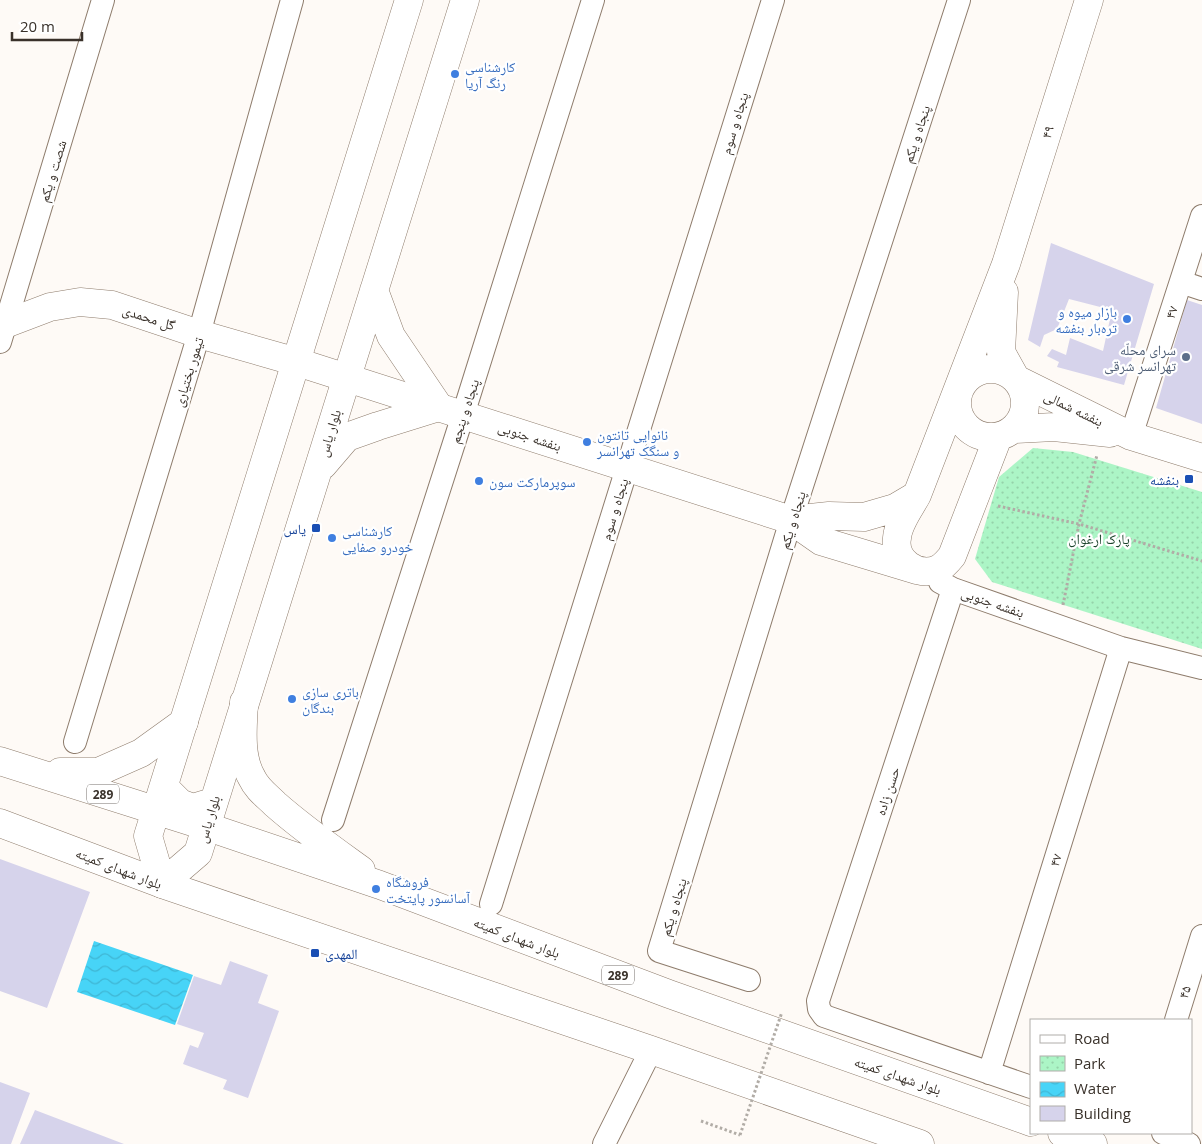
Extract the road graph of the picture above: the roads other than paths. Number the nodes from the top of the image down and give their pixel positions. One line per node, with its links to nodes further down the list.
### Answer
1 (103, 0): 14 (street, شصت و یکم)
2 (292, 0): 15 (street, تیمور بختیاری)
3 (409, 0): 16 (main road)
4 (465, 0): 13 (main road, بلوار یاس)
5 (593, 0): 20 (street, پنجاه و پنجم)
6 (773, 0): 24 (street, پنجاه و سوم)
7 (959, 0): 27 (street, پنجاه و یکم)
8 (1089, 0): 10 (main road, ۴۹)
9 (1202, 216): 11 (street, ۴۷)
10 (1006, 264): 18 (main road); 19 (main road)
11 (1181, 282): 12 (street); 22 (street, ۴۷)
12 (1202, 289)
13 (374, 290): 17 (main road, بلوار یاس); 20 (main road)
14 (2, 330): 15 (main road, گل محمدی)
15 (200, 334): 16 (main road, گل محمدی); 34 (street, تیمور بختیاری)
16 (297, 362): 17 (main road, بنفشه جنوبی); 33 (main road)
17 (346, 378): 20 (main road, بنفشه جنوبی); 25 (main road, بلوار یاس)
18 (1016, 379): 19 (main road); 21 (main road); 22 (main road, بنفشه شمالی)
19 (957, 393): 21 (main road); 26 (main road)
20 (451, 411): 24 (main road, بنفشه جنوبی); 25 (main road); 39 (street, پنجاه و پنجم)
21 (1006, 433): 22 (main road, بنفشه شمالی); 28 (main road)
22 (1131, 436): 23 (main road, بنفشه شمالی)
23 (1202, 458)
24 (627, 468): 27 (main road, بنفشه جنوبی); 43 (street, پنجاه و سوم)
25 (317, 471): 32 (main road, بلوار یاس)
26 (917, 495): 27 (main road, بنفشه جنوبی); 28 (main road)
27 (791, 520): 28 (main road, بنفشه جنوبی); 45 (street, پنجاه و یکم)
28 (917, 570): 29 (street, بنفشه جنوبی)
29 (953, 588): 30 (street, بنفشه جنوبی); 48 (street, حسن زاده)
30 (1121, 648): 31 (street, بنفشه جنوبی); 48 (street, ۴۷)
31 (1202, 668)
32 (244, 702): 38 (main road, بلوار یاس); 42 (main road)
33 (184, 722): 36 (main road); 37 (main road)
34 (75, 742)
35 (0, 761): 36 (main road, بلوار شهدای کمیته / 289)
36 (35, 772): 37 (main road, بلوار شهدای کمیته / 289)
37 (160, 799): 38 (main road, بلوار شهدای کمیته / 289); 41 (main road)
38 (209, 814): 41 (main road, بلوار یاس); 42 (main road, بلوار شهدای کمیته / 289)
39 (333, 820)
40 (0, 823): 41 (main road, بلوار شهدای کمیته)
41 (162, 884): 47 (main road, بلوار شهدای کمیته)
42 (380, 885): 50 (main road, بلوار شهدای کمیته / 289)
43 (491, 904)
44 (1202, 936): 46 (street, ۴۵)
45 (749, 980)
46 (1176, 1019)
47 (651, 1050): 53 (street); 54 (main road, بلوار شهدای کمیته)
48 (989, 1073): 49 (street)
49 (1030, 1087)
50 (1030, 1122)
51 (1065, 1134): 55 (main road)
52 (1165, 1134): 56 (street)
53 (604, 1144)
54 (920, 1144)
55 (1093, 1144)
56 (1190, 1144)

